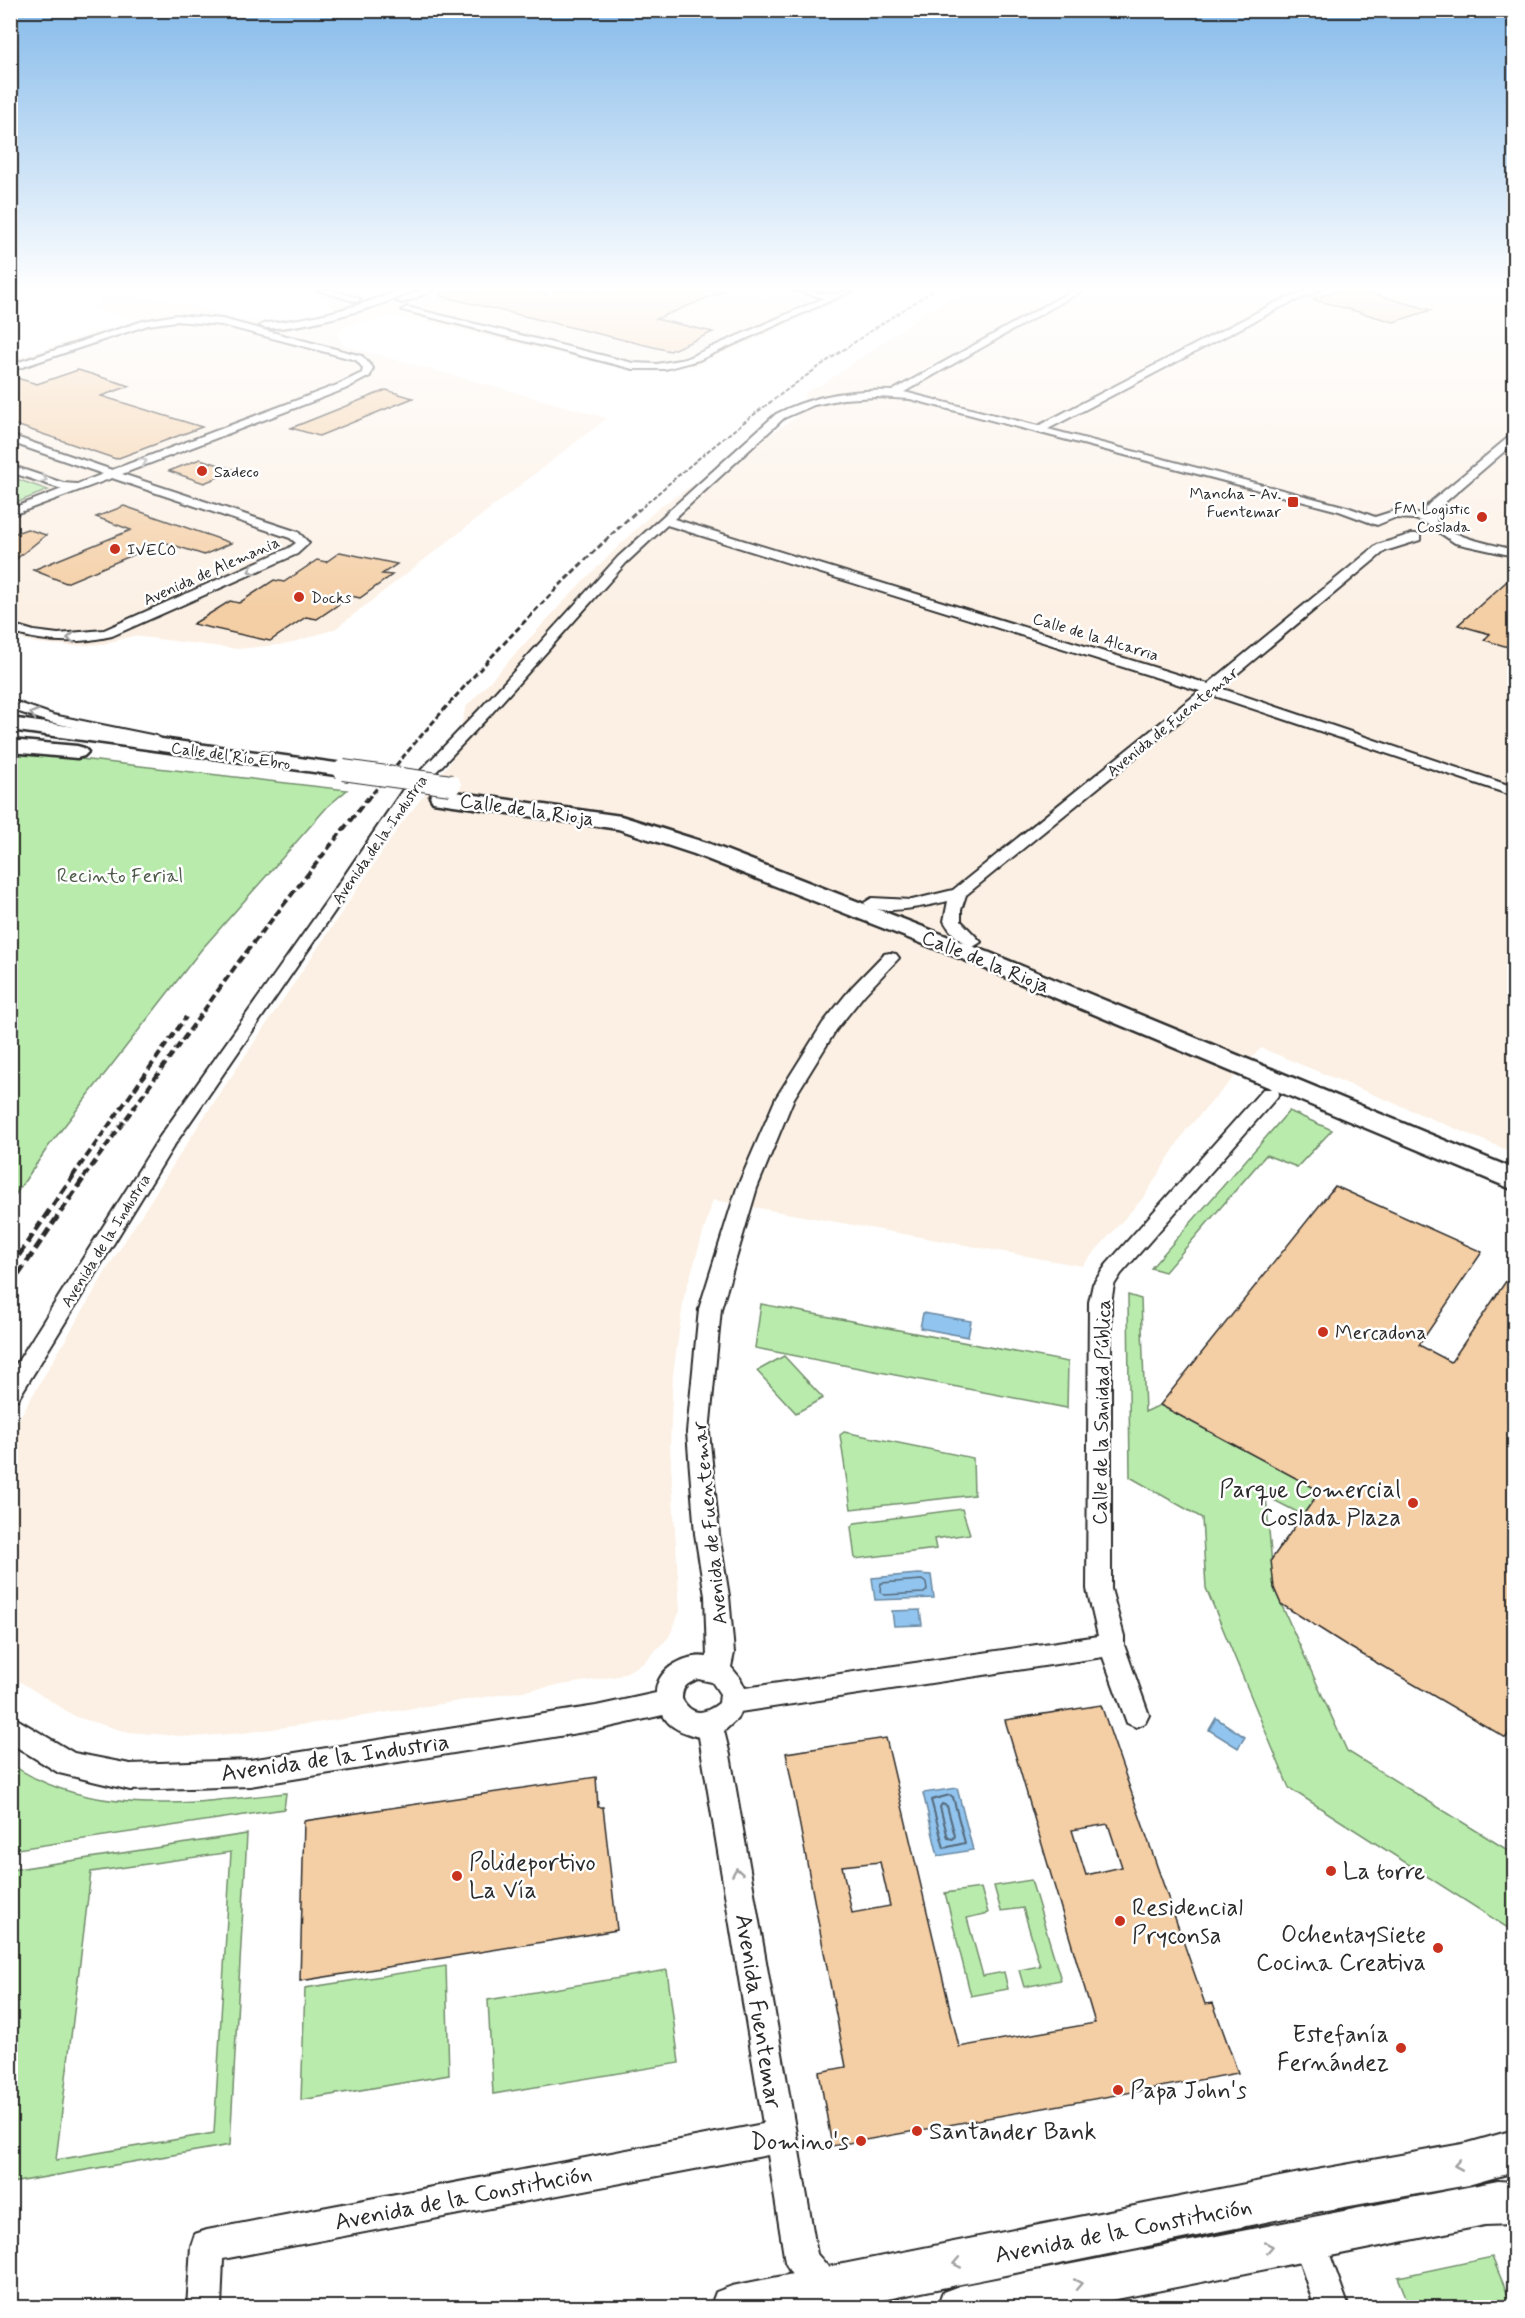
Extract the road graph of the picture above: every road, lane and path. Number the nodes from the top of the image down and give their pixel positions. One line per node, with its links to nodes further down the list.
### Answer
1 (310, 398): 9 (street, one-way to 1)
2 (830, 398): 15 (street, Avenida de la Industria)
3 (911, 398): 5 (street)
4 (1099, 398): 5 (street)
5 (1040, 429): 12 (street)
6 (1515, 438): 11 (street)
7 (13, 440): 9 (street, Avenida de Alemania)
8 (10, 468): 10 (street, one-way to 10)
9 (110, 474): 10 (street); 22 (street, Avenida de Alemania, one-way to 22)
10 (77, 488): 13 (street)
11 (1437, 502): 14 (street); 16 (street)
12 (1343, 509): 14 (street); 17 (street)
13 (10, 513)
14 (1398, 515): 16 (street); 17 (street)
15 (664, 520): 23 (street, Calle de la Alcarria); 40 (street, Avenida de la Industria)
16 (1432, 524): 18 (street); 19 (street)
17 (1378, 525): 18 (street); 20 (street)
18 (1417, 537): 19 (street); 20 (street, Avenida de Fuentemar)
19 (1471, 542): 21 (street)
20 (1383, 546): 23 (street, Avenida de Fuentemar)
21 (1515, 554)
22 (10, 628)
23 (1210, 690): 32 (street, Calle de la Alcarria); 33 (street, Avenida de Fuentemar)
24 (10, 704): 28 (street, one-way to 24)
25 (10, 724): 28 (main road, Calle del Río Ebro)
26 (10, 736): 29 (main road, Calle del Río Ebro)
27 (10, 746): 29 (main road)
28 (236, 756): 30 (main road, Calle del Río Ebro)
29 (156, 760): 30 (main road, Calle del Río Ebro)
30 (340, 776): 31 (main road, Calle del Río Ebro)
31 (446, 791): 34 (main road, Calle de la Rioja); 39 (main road, Calle de la Rioja)
32 (1515, 792)
33 (959, 893): 34 (street, Avenida de Fuentemar); 35 (street)
34 (872, 903): 35 (main road, Calle de la Rioja)
35 (973, 942): 38 (main road, Calle de la Rioja)
36 (890, 958): 42 (street, Avenida de Fuentemar)
37 (1270, 1093): 41 (street, Calle de la Sanidad Pública)
38 (1515, 1162)
39 (1515, 1180)
40 (10, 1393)
41 (1111, 1645): 44 (street); 45 (street, Calle de la Sanidad Pública)
42 (717, 1670): 43 (street); 44 (street)
43 (669, 1702): 46 (street); 47 (street, Avenida de la Industria)
44 (732, 1702): 46 (street)
45 (1137, 1715)
46 (710, 1724): 48 (street, Avenida Fuentemar, one-way to 46)
47 (10, 1727)
48 (780, 2137): 52 (street, Avenida Fuentemar); 53 (street, Avenida de la Constitución)
49 (1515, 2151): 52 (street, Avenida de la Constitución, one-way to 52)
50 (1515, 2203): 51 (street)
51 (1308, 2239): 55 (street, one-way to 51); 56 (street)
52 (826, 2290): 54 (street, Avenida de la Constitución)
53 (204, 2307)
54 (732, 2307)
55 (959, 2307)
56 (1332, 2307)

